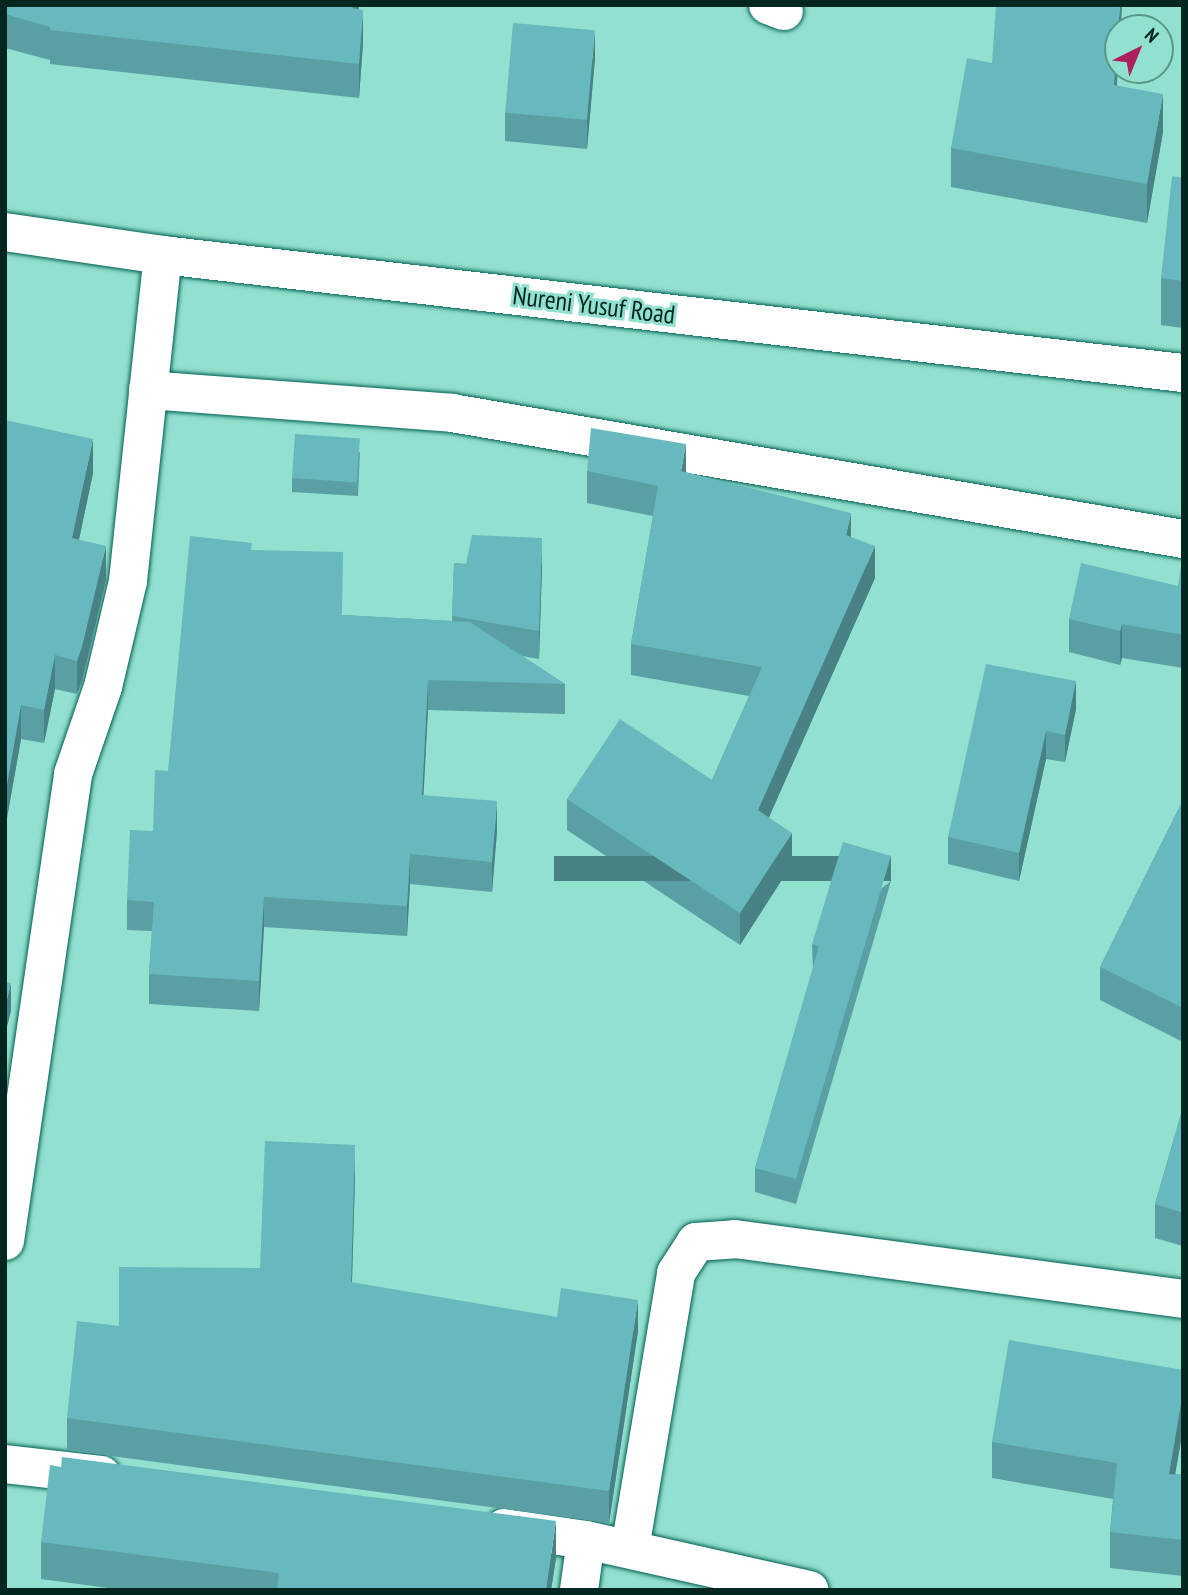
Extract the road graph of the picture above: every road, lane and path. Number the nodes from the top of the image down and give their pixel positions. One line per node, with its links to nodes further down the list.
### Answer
1 (5, 232): 2 (street, Nureni Yusuf Road)
2 (163, 255): 3 (street, Nureni Yusuf Road); 4 (street)
3 (1183, 373)
4 (148, 390): 5 (street); 6 (street)
5 (1183, 539)
6 (5, 1241)
7 (1183, 1299): 12 (street)
8 (5, 1464): 9 (street)
9 (138, 1480)
10 (463, 1522): 11 (street)
11 (586, 1540): 12 (street); 13 (street)
12 (630, 1549): 14 (street)
13 (579, 1590)
14 (809, 1590)

